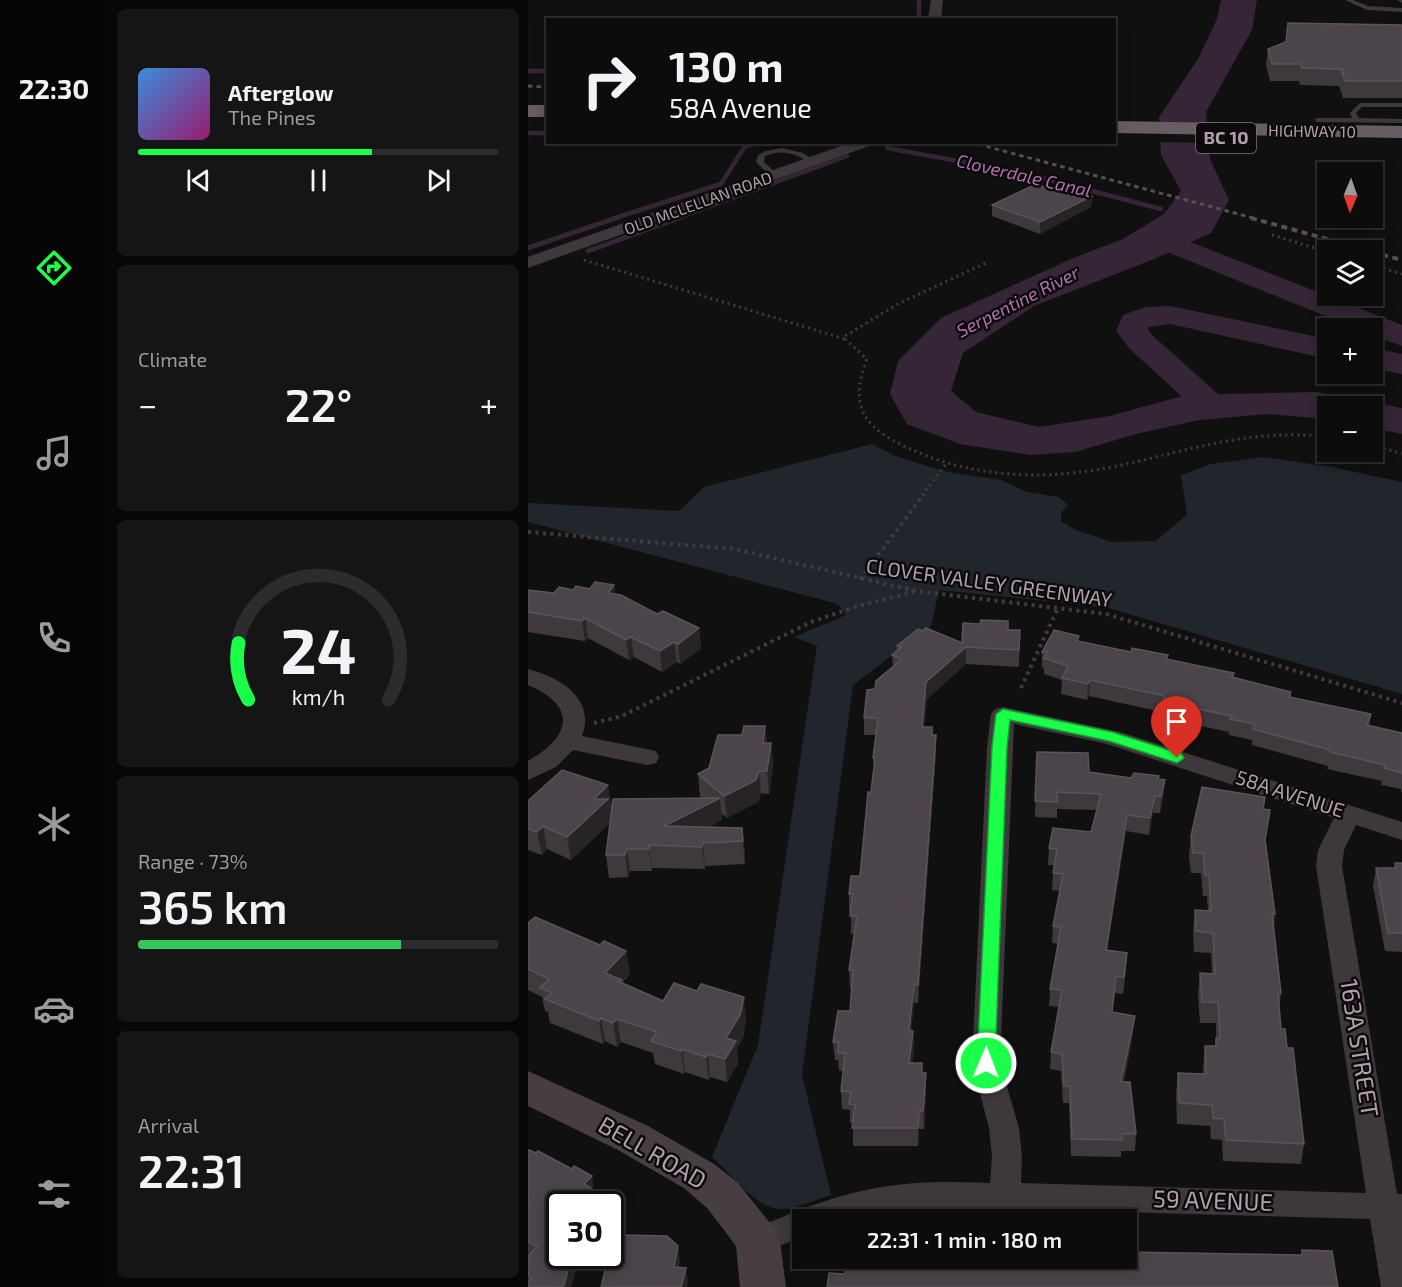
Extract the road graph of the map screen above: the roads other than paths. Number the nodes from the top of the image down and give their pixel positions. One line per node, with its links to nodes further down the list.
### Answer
1 (937, 0): 4 (street)
2 (1348, 0): 3 (lane)
3 (1402, 10)
4 (934, 18)
5 (1402, 105): 10 (lane)
6 (528, 111): 7 (highway)
7 (546, 111)
8 (528, 118): 9 (highway)
9 (546, 119)
10 (1356, 120): 11 (lane); 13 (lane)
11 (1402, 121)
12 (1116, 127): 13 (highway, HIGHWAY 10 / BC 10)
13 (1330, 130): 14 (highway, HIGHWAY 10 / BC 10); 15 (highway, HIGHWAY 10 / BC 10); 16 (highway, HIGHWAY 10 / BC 10)
14 (1402, 132)
15 (1116, 136)
16 (1402, 140)
17 (862, 144): 18 (street, OLD MCLELLAN ROAD)
18 (812, 162): 19 (street, OLD MCLELLAN ROAD); 19 (lane)
19 (774, 175): 20 (street, OLD MCLELLAN ROAD)
20 (528, 263)
21 (528, 676): 22 (street)
22 (569, 742): 23 (street); 24 (street)
23 (647, 757)
24 (528, 772)
25 (1349, 813): 26 (street, 58A AVENUE); 28 (street, 58A AVENUE); 29 (street, 163A STREET)
26 (1402, 831)
27 (528, 1087): 32 (street, BELL ROAD)
28 (1005, 1194): 29 (street, 59 AVENUE); 30 (street, 59 AVENUE)
29 (1394, 1206): 34 (street, 163A STREET)
30 (838, 1209)
31 (792, 1227): 32 (street)
32 (758, 1241): 33 (street)
33 (762, 1287)
34 (1397, 1287)

